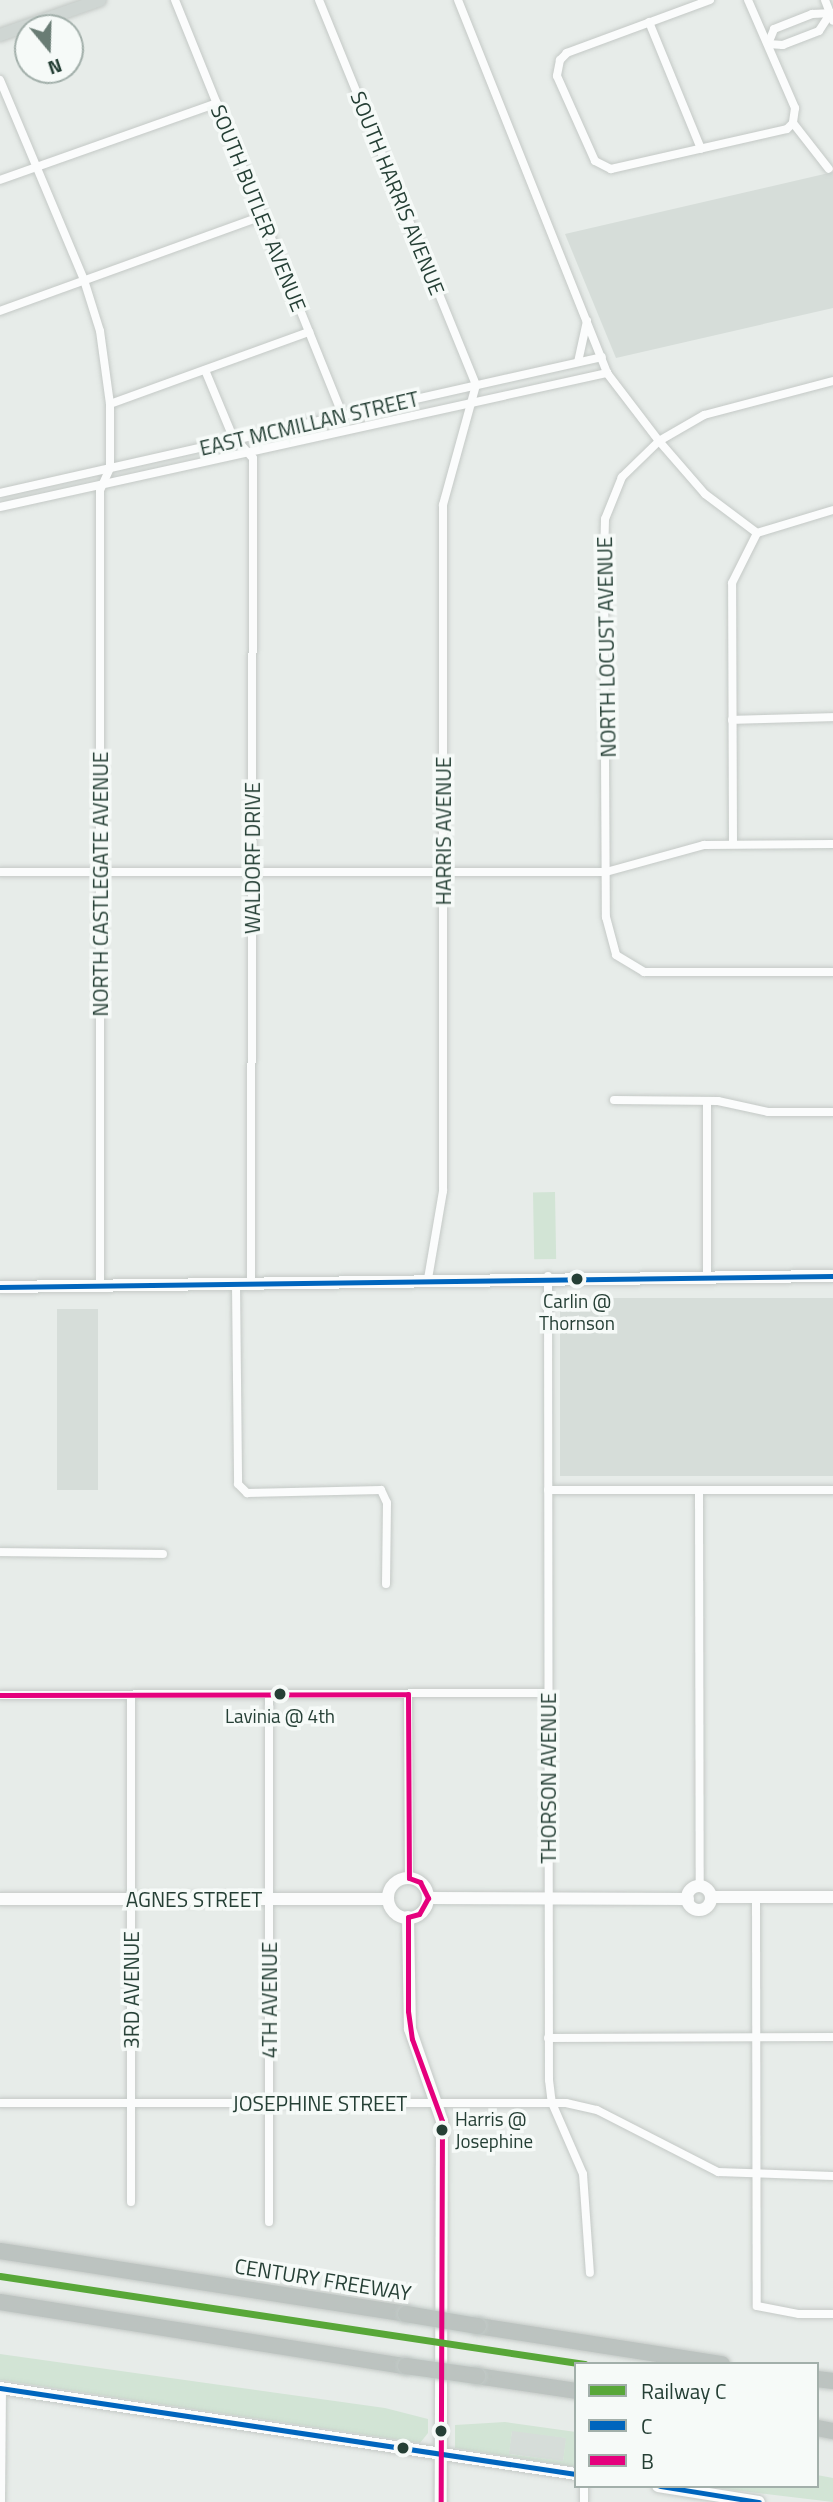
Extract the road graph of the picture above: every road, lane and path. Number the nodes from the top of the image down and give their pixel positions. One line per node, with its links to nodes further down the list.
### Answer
1 (100, 0): 10 (main road)
2 (175, 0): 13 (street, SOUTH BUTLER AVENUE)
3 (319, 0): 29 (street, SOUTH HARRIS AVENUE)
4 (458, 0): 22 (street)
5 (710, 0): 9 (street)
6 (748, 0): 11 (street)
7 (825, 0): 8 (street)
8 (832, 16): 11 (street); 11 (street)
9 (649, 22): 15 (street); 15 (street)
10 (0, 34)
11 (768, 44): 14 (street)
12 (0, 80): 16 (street)
13 (217, 103): 16 (street); 19 (street, SOUTH BUTLER AVENUE)
14 (793, 123): 15 (street); 17 (street)
15 (701, 149)
16 (36, 167): 18 (street); 20 (street)
17 (829, 169)
18 (0, 180)
19 (262, 216): 20 (street); 23 (street, SOUTH BUTLER AVENUE)
20 (84, 280): 21 (street); 31 (street)
21 (0, 311)
22 (587, 318): 24 (street); 25 (street)
23 (309, 332): 26 (street); 32 (street, SOUTH BUTLER AVENUE)
24 (602, 357): 25 (street, EAST MCMILLAN STREET); 27 (street)
25 (578, 362): 29 (street, EAST MCMILLAN STREET)
26 (205, 370): 31 (street); 33 (street)
27 (607, 373): 30 (street, EAST MCMILLAN STREET); 34 (street)
28 (833, 380): 34 (street)
29 (476, 385): 30 (street, HARRIS AVENUE); 32 (street, EAST MCMILLAN STREET)
30 (473, 402): 35 (street, EAST MCMILLAN STREET); 47 (street, HARRIS AVENUE)
31 (110, 404): 36 (street)
32 (343, 415): 33 (street, EAST MCMILLAN STREET)
33 (236, 439): 35 (street); 36 (street, EAST MCMILLAN STREET)
34 (659, 441): 41 (street); 50 (street, NORTH LOCUST AVENUE)
35 (248, 453): 37 (street, EAST MCMILLAN STREET); 46 (street, WALDORF DRIVE)
36 (110, 468): 37 (street); 38 (street, EAST MCMILLAN STREET)
37 (103, 484): 39 (street, EAST MCMILLAN STREET); 49 (street, NORTH CASTLEGATE AVENUE)
38 (0, 493)
39 (0, 507)
40 (833, 510): 41 (street)
41 (757, 533): 43 (street)
42 (833, 717): 43 (street)
43 (732, 720): 44 (street)
44 (733, 844): 45 (street); 50 (street)
45 (833, 844)
46 (252, 871): 47 (street); 49 (street); 60 (street, WALDORF DRIVE)
47 (443, 871): 50 (street); 58 (street, HARRIS AVENUE)
48 (0, 872): 49 (street)
49 (100, 872): 61 (street, NORTH CASTLEGATE AVENUE)
50 (606, 872): 51 (street, NORTH LOCUST AVENUE)
51 (833, 972)
52 (614, 1100): 53 (street)
53 (707, 1101): 54 (street); 56 (street)
54 (833, 1112)
55 (548, 1276): 56 (street); 58 (street); 63 (street, THORSON AVENUE)
56 (707, 1276): 57 (street)
57 (833, 1276)
58 (428, 1279): 60 (street)
59 (236, 1284): 60 (street); 61 (street); 68 (street)
60 (251, 1284)
61 (100, 1286): 62 (street)
62 (0, 1287)
63 (548, 1490): 64 (street); 69 (street, THORSON AVENUE)
64 (699, 1490): 65 (street); 75 (street)
65 (833, 1490)
66 (0, 1552): 67 (street)
67 (163, 1554)
68 (386, 1584)
69 (548, 1693): 71 (street); 84 (street, THORSON AVENUE)
70 (269, 1694): 71 (street); 73 (street); 82 (street, 4TH AVENUE)
71 (408, 1694): 74 (street)
72 (0, 1695): 73 (street)
73 (131, 1695): 81 (street, 3RD AVENUE)
74 (409, 1878): 79 (street); 83 (street)
75 (699, 1886): 76 (street); 85 (street)
76 (711, 1897): 77 (street); 85 (street)
77 (756, 1897): 78 (street); 87 (street)
78 (833, 1897)
79 (428, 1898): 84 (street); 86 (street)
80 (0, 1899): 81 (street, AGNES STREET)
81 (131, 1899): 82 (street, AGNES STREET); 91 (street, 3RD AVENUE)
82 (269, 1899): 83 (street, AGNES STREET); 92 (street, 4TH AVENUE)
83 (388, 1899): 86 (street)
84 (548, 1899): 85 (street); 89 (street, THORSON AVENUE)
85 (688, 1899)
86 (408, 1917): 93 (street)
87 (756, 2037): 88 (street); 89 (street); 95 (street)
88 (833, 2037)
89 (548, 2038): 94 (street, THORSON AVENUE)
90 (0, 2103): 91 (street, JOSEPHINE STREET)
91 (131, 2103): 92 (street, JOSEPHINE STREET); 97 (street, 3RD AVENUE)
92 (269, 2103): 93 (street, JOSEPHINE STREET); 98 (street, 4TH AVENUE)
93 (434, 2103): 94 (street, JOSEPHINE STREET); 106 (street)
94 (552, 2103): 95 (street, JOSEPHINE STREET); 100 (street, THORSON AVENUE)
95 (757, 2176): 96 (street, JOSEPHINE STREET); 102 (street)
96 (833, 2176)
97 (131, 2202)
98 (269, 2222)
99 (0, 2251): 103 (highway, CENTURY FREEWAY, bridge)
100 (590, 2273)
101 (0, 2302): 105 (highway, bridge)
102 (833, 2315)
103 (709, 2362)
104 (1, 2388): 106 (street); 110 (street)
105 (574, 2391)
106 (441, 2454): 107 (street); 111 (street)
107 (574, 2473)
108 (669, 2488): 109 (street)
109 (732, 2500): 112 (street)
110 (2, 2502)
111 (441, 2502)
112 (759, 2502)

